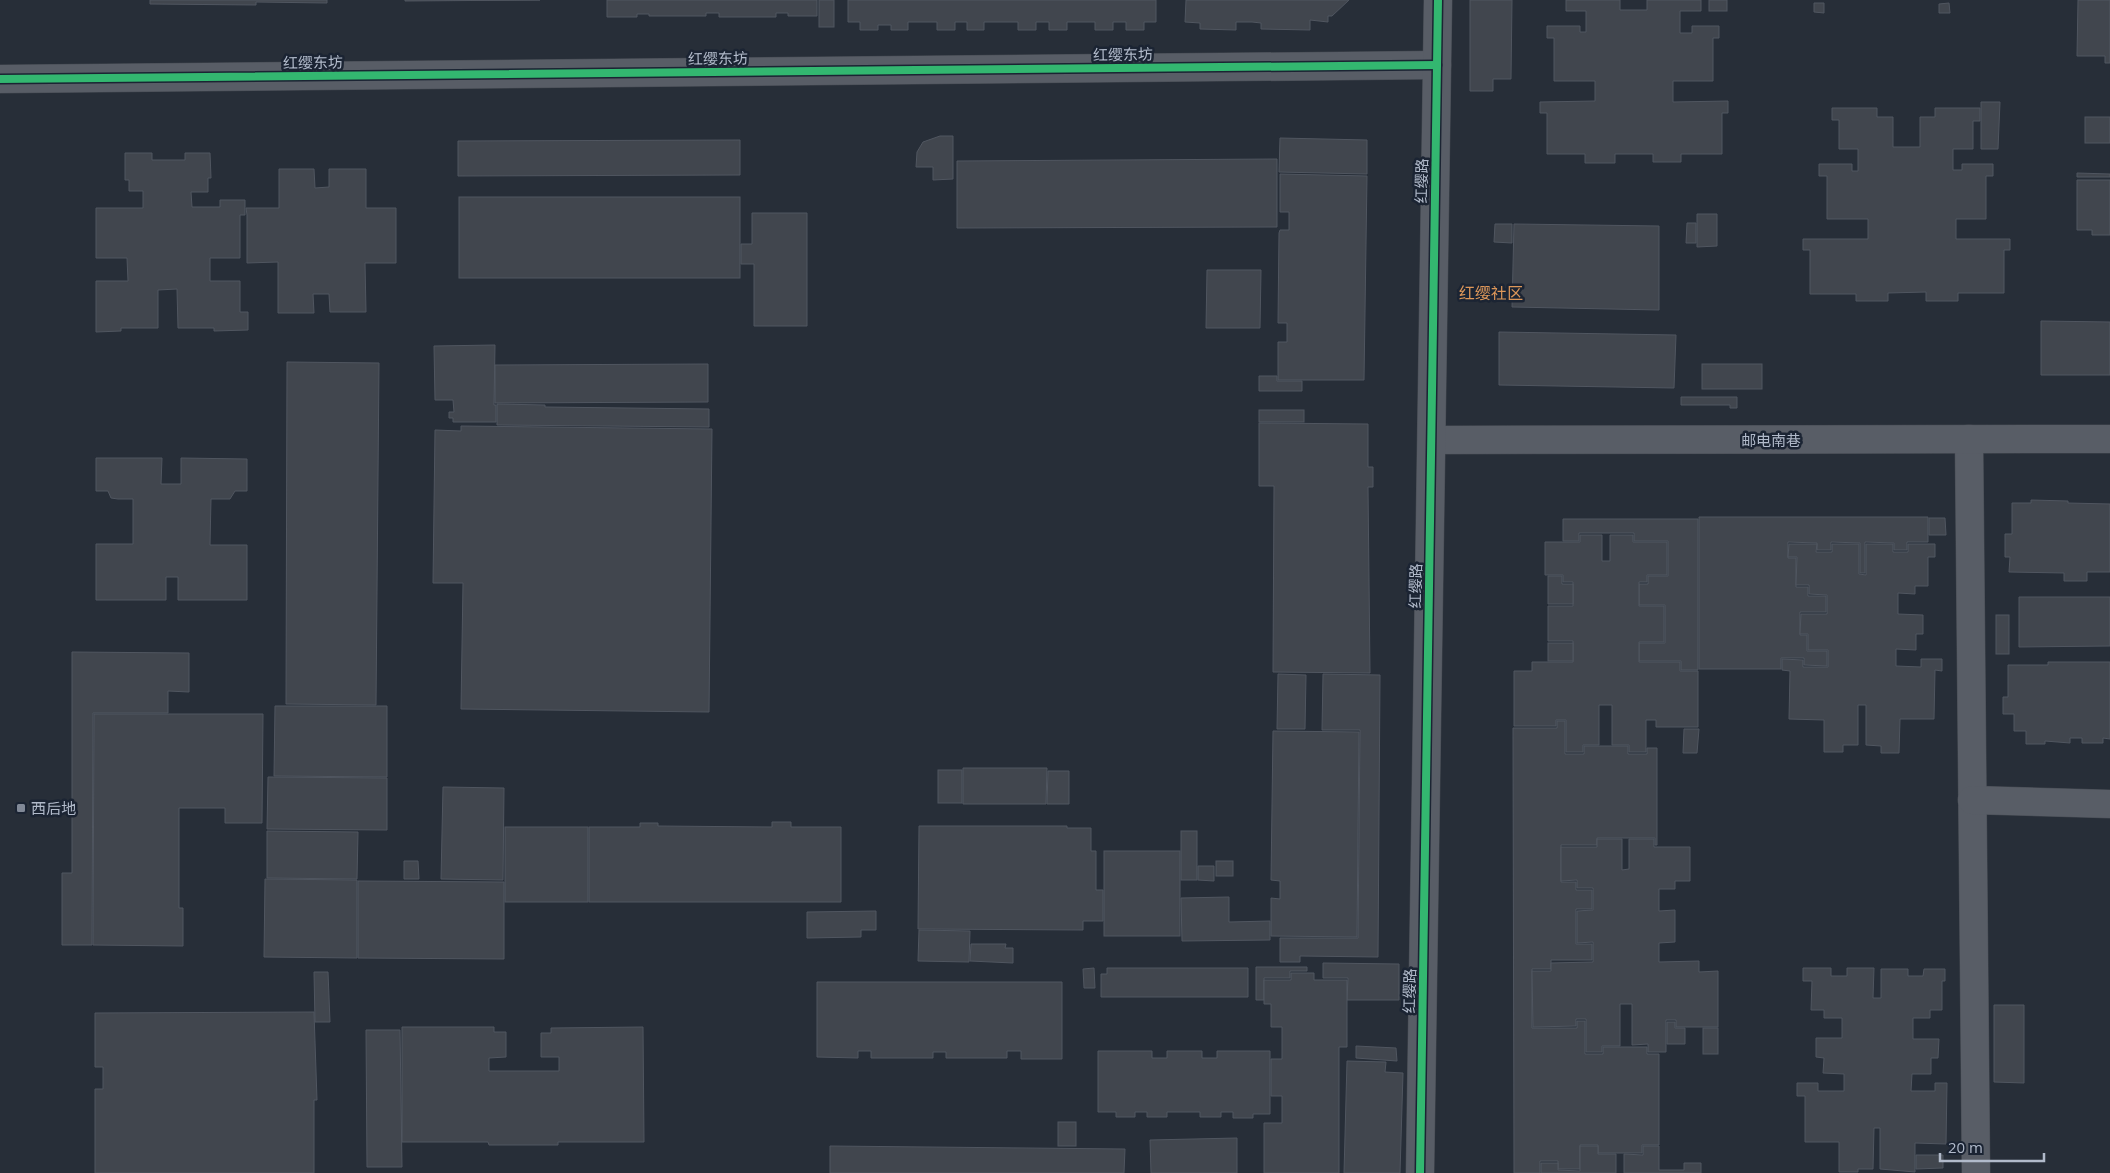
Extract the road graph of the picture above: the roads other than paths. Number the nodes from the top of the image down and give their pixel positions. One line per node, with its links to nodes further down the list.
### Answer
1 (1438, 0): 2 (street, 红缨路)
2 (1437, 65): 3 (street, 红缨东坊); 5 (street, 红缨路)
3 (0, 79)
4 (1969, 439): 5 (street, 邮电南巷); 6 (street, 邮电南巷); 7 (street)
5 (1432, 440): 9 (street, 红缨路)
6 (2110, 440)
7 (1972, 800): 8 (street); 10 (street)
8 (2110, 804)
9 (1420, 1173)
10 (1976, 1173)

